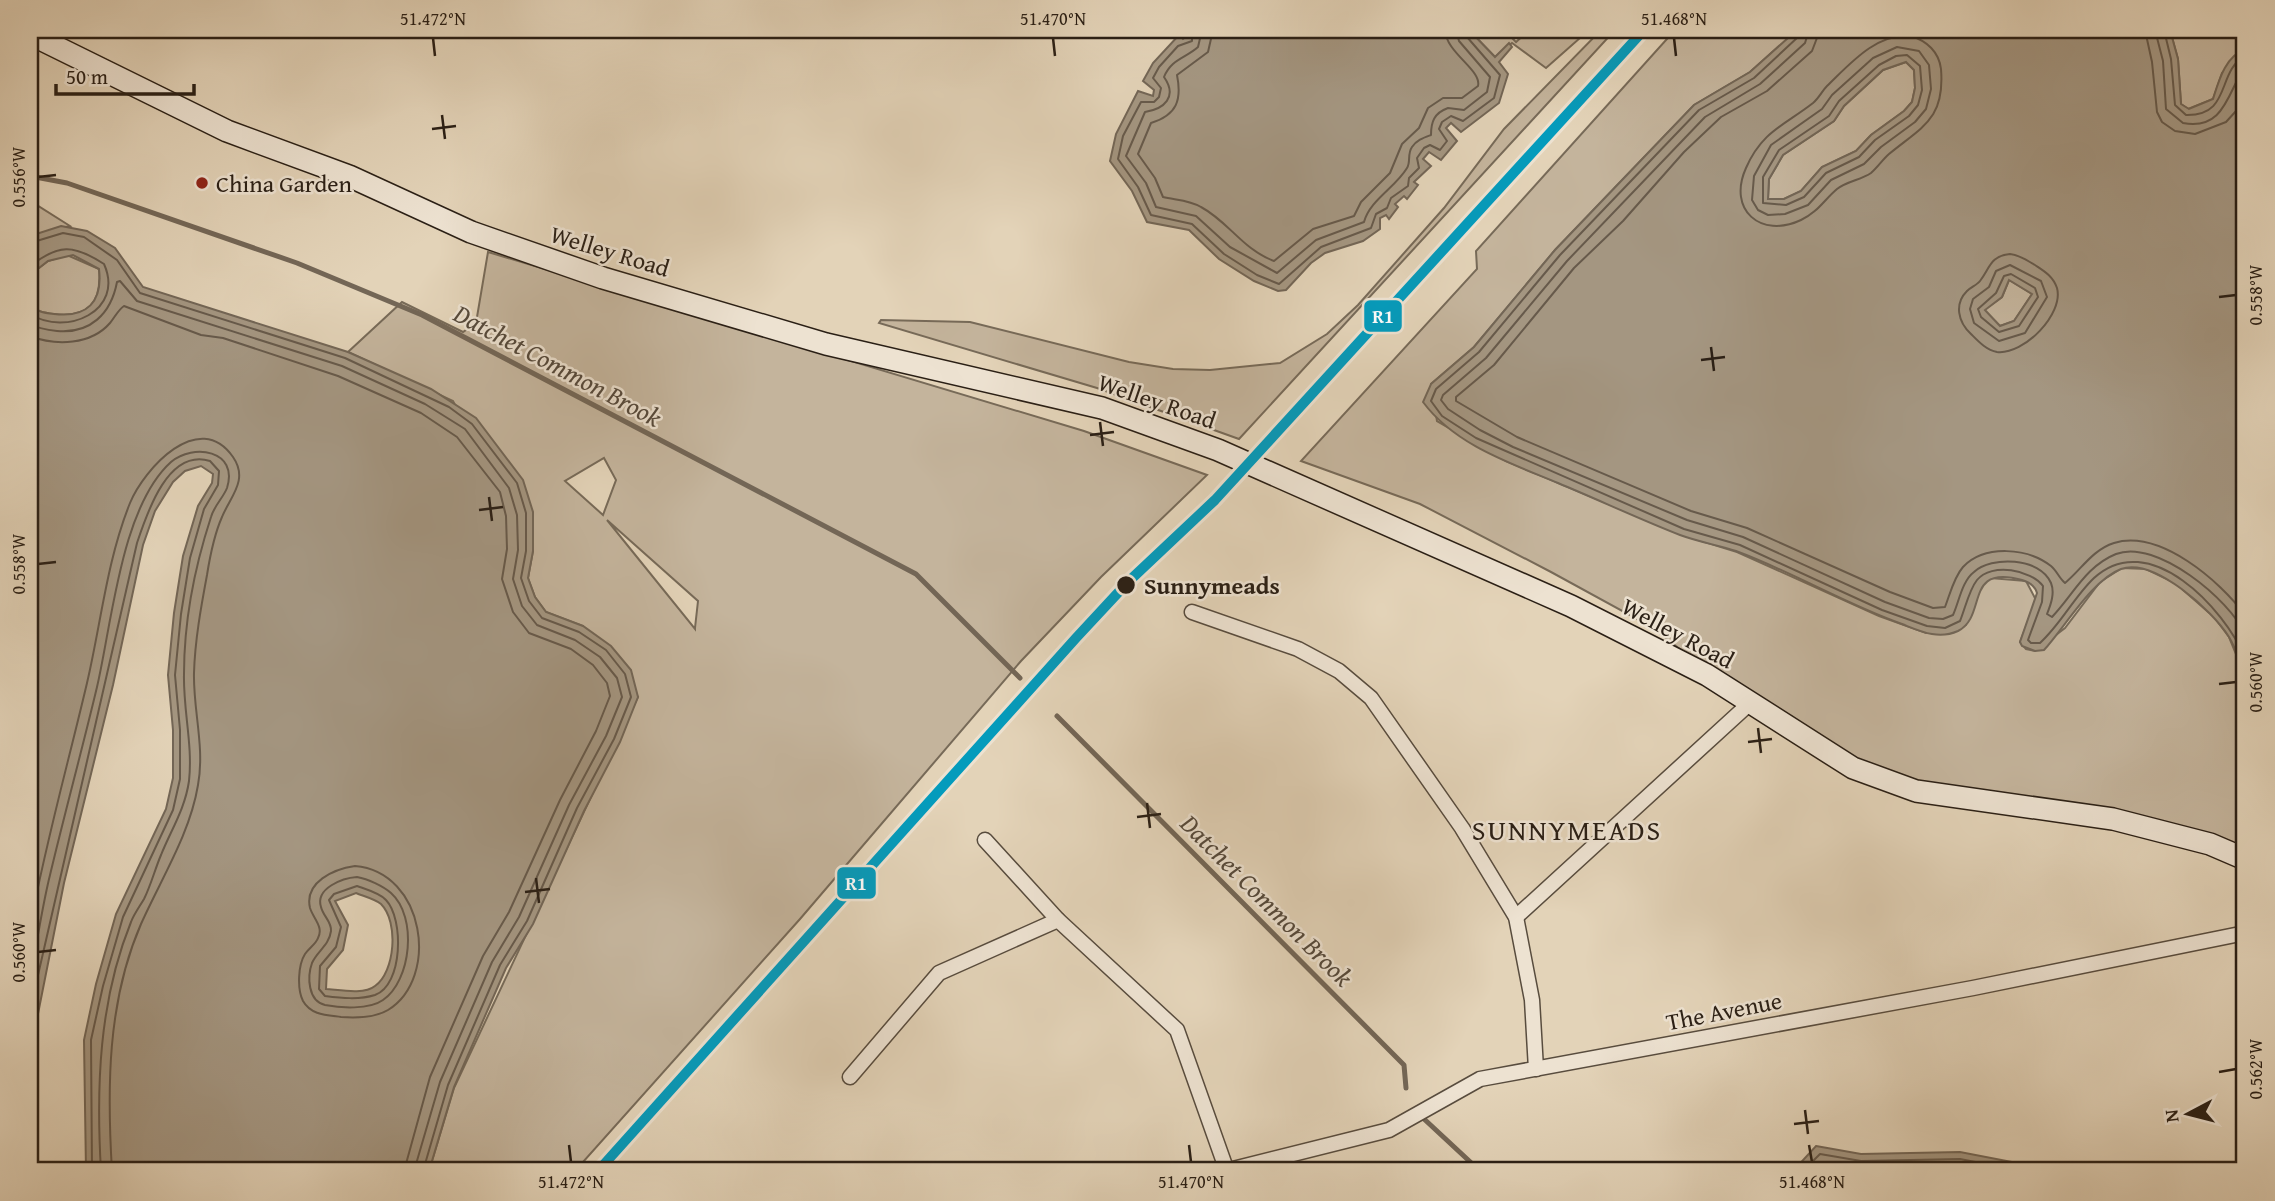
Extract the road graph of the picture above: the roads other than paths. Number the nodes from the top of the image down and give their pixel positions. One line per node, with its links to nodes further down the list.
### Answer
1 (30, 34): 3 (main road, Welley Road)
2 (1192, 612): 6 (street)
3 (1750, 704): 5 (main road, Welley Road); 6 (street)
4 (985, 840): 7 (street)
5 (2245, 859)
6 (1516, 917): 9 (street)
7 (1058, 920): 10 (street); 11 (street)
8 (2245, 933): 9 (street, The Avenue)
9 (1536, 1069): 11 (street, The Avenue)
10 (850, 1077)
11 (1226, 1171)

